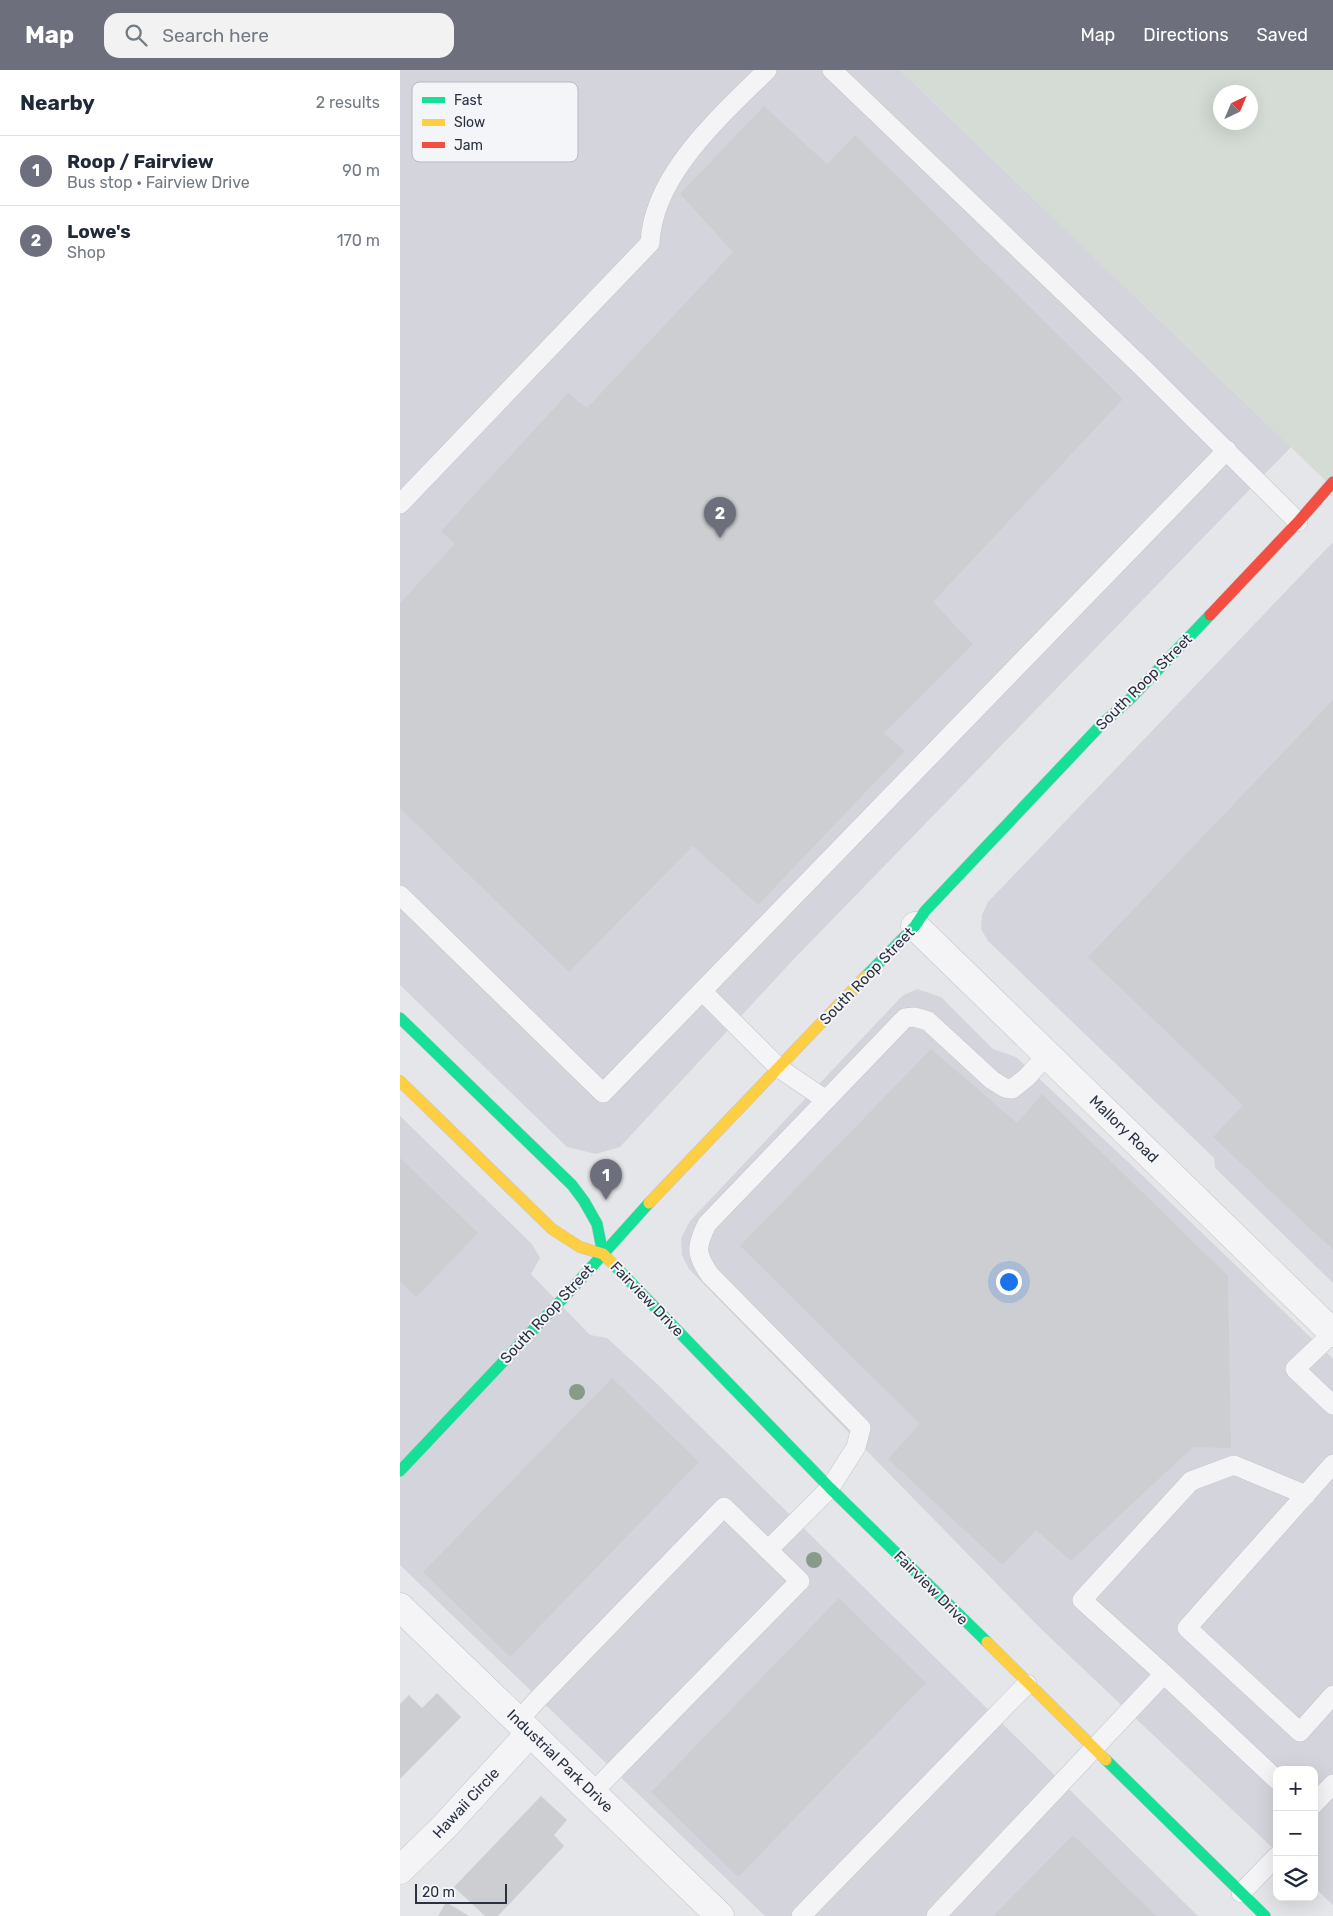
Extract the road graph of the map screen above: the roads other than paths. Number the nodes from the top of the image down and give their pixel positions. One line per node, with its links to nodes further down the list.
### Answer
1 (767, 70): 5 (lane)
2 (832, 70): 3 (lane)
3 (1227, 450): 6 (lane); 9 (lane)
4 (1333, 482): 6 (main road, South Roop Street)
5 (400, 504)
6 (1298, 522): 8 (main road, South Roop Street)
7 (400, 895): 9 (lane)
8 (915, 926): 11 (street, Mallory Road); 12 (main road, South Roop Street)
9 (702, 992): 12 (lane)
10 (400, 1018): 15 (main road, Fairview Drive)
11 (1048, 1055): 14 (lane); 16 (street, Mallory Road)
12 (779, 1068): 14 (lane); 15 (main road, South Roop Street)
13 (400, 1081): 15 (main road, Fairview Drive)
14 (826, 1100): 20 (lane)
15 (603, 1254): 19 (main road, South Roop Street); 20 (main road, Fairview Drive)
16 (1333, 1333): 17 (lane)
17 (1333, 1405)
18 (1333, 1464): 21 (lane)
19 (400, 1471)
20 (830, 1488): 22 (lane); 25 (main road, Fairview Drive)
21 (1306, 1495): 24 (lane); 26 (lane)
22 (768, 1550): 27 (lane); 31 (lane)
23 (400, 1607): 27 (street, Industrial Park Drive)
24 (1164, 1674): 28 (lane); 29 (lane)
25 (1027, 1684): 28 (main road, Fairview Drive); 37 (lane)
26 (1333, 1696)
27 (524, 1727): 31 (street, Industrial Park Drive); 34 (street, Hawaii Circle)
28 (1094, 1749): 35 (main road, Fairview Drive); 38 (lane)
29 (1273, 1776)
30 (1333, 1784): 32 (lane)
31 (593, 1792): 36 (street, Industrial Park Drive)
32 (1318, 1800)
33 (1273, 1860): 35 (lane)
34 (400, 1870)
35 (1241, 1893): 39 (main road, Fairview Drive)
36 (720, 1916)
37 (801, 1916)
38 (936, 1916)
39 (1265, 1916)

